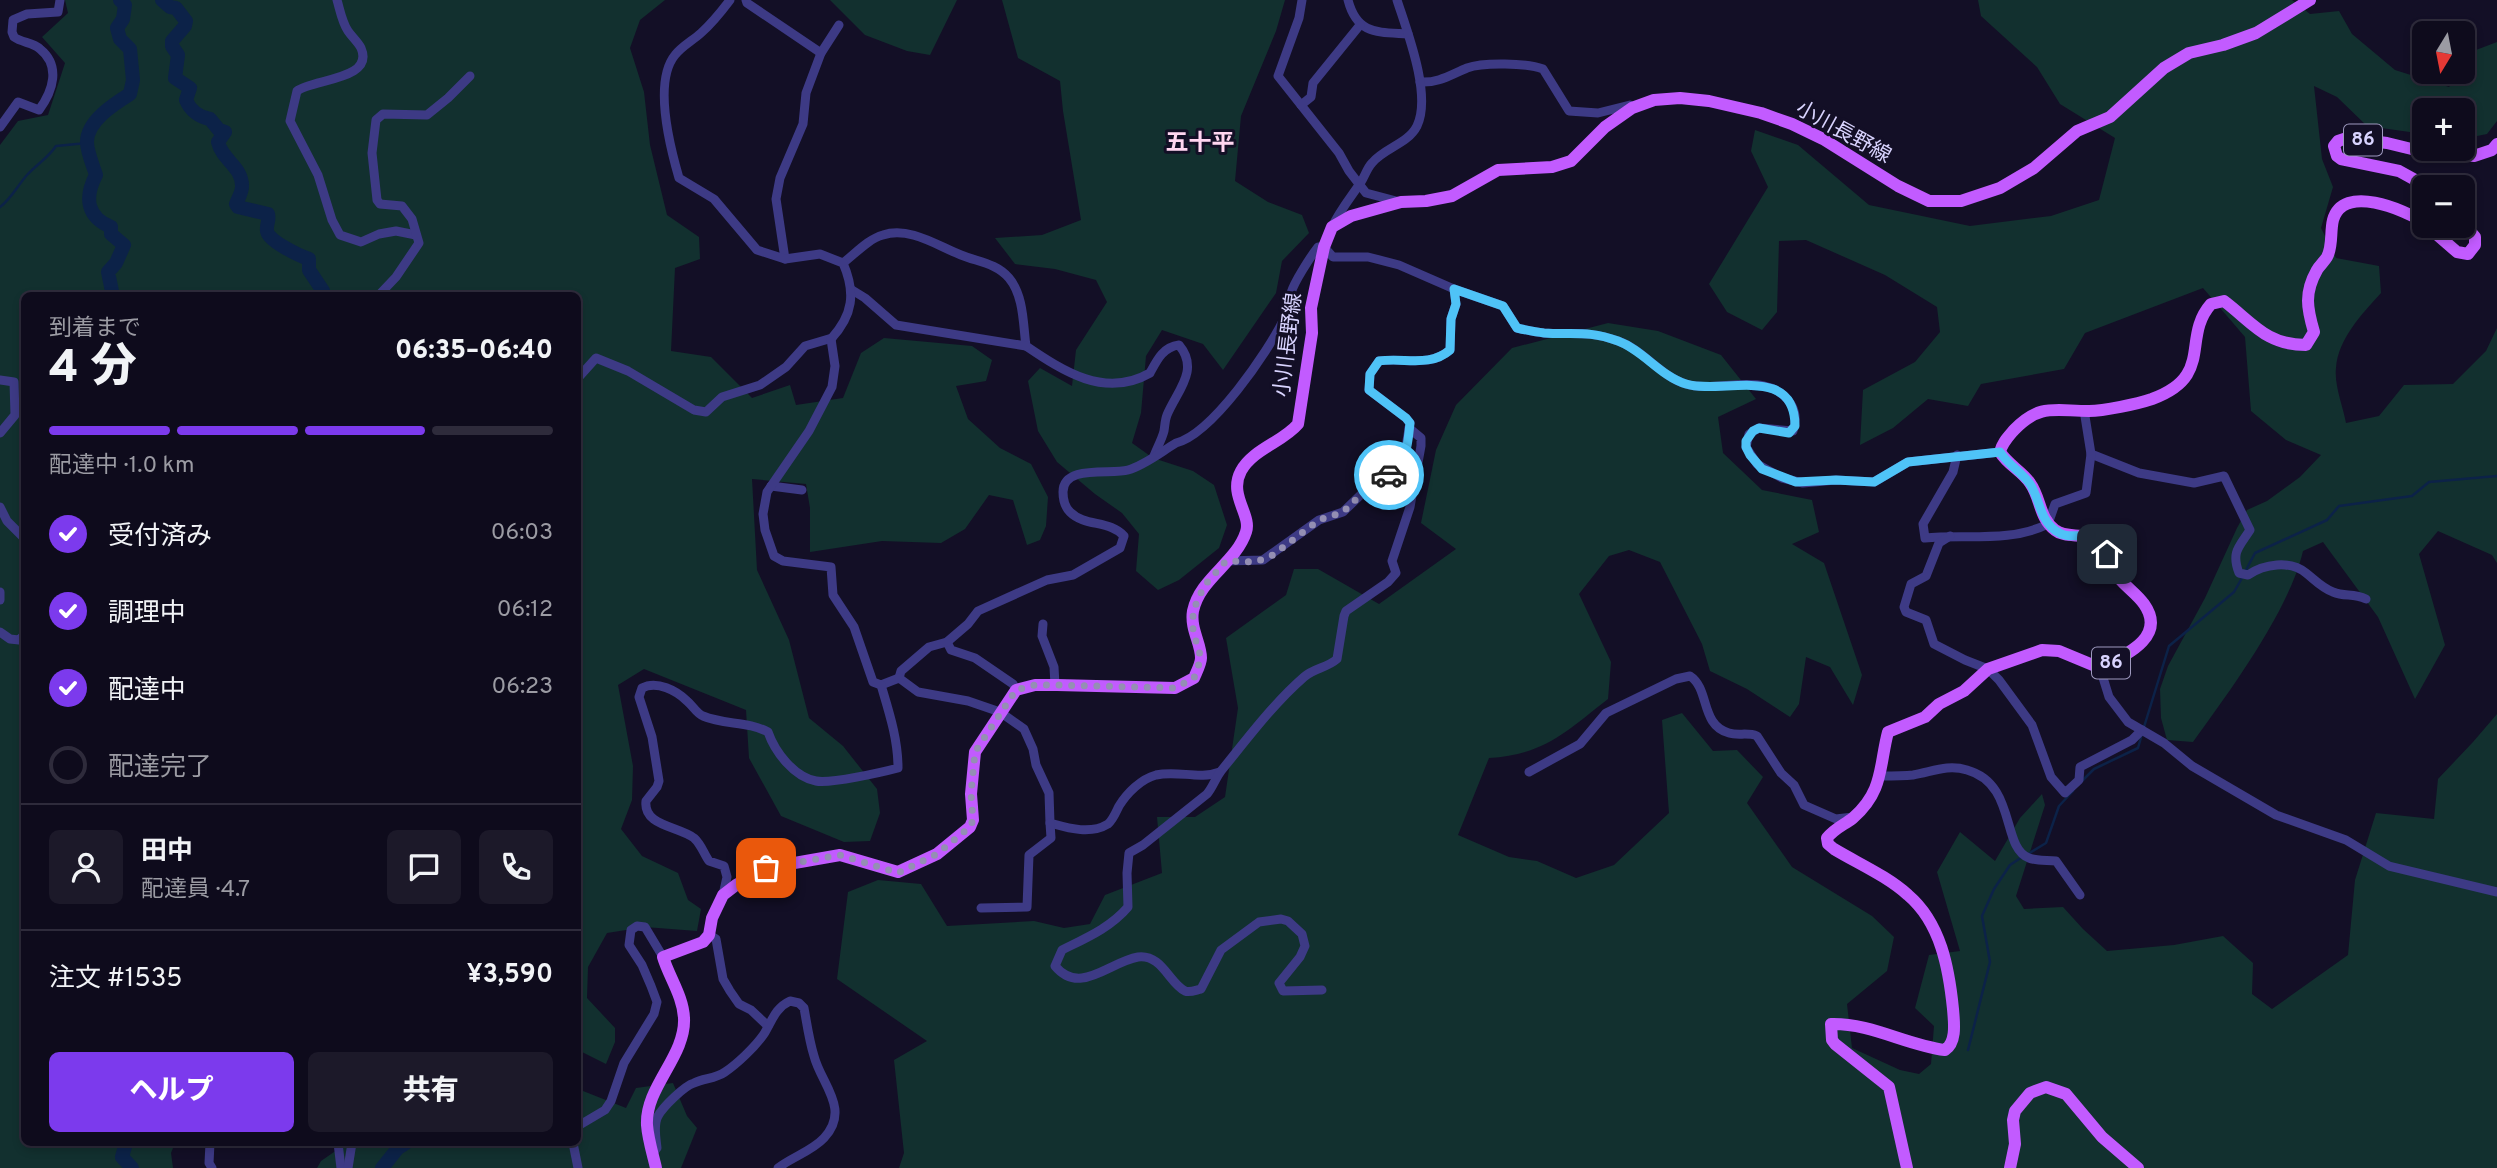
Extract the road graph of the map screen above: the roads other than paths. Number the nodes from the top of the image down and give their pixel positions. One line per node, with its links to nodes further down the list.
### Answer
1 (60, 0): 17 (street)
2 (337, 0): 24 (street)
3 (730, 0): 28 (street)
4 (746, 0): 12 (street)
5 (1302, 0): 15 (street)
6 (1348, 0): 9 (street)
7 (1397, 0): 11 (street)
8 (2310, 0): 16 (main road, 小川長野線)
9 (1360, 25): 11 (street); 15 (street)
10 (839, 26): 12 (street)
11 (1408, 34): 14 (street)
12 (821, 53): 28 (street)
13 (470, 76): 24 (street)
14 (1420, 82): 16 (street); 20 (street)
15 (1301, 105): 20 (street)
16 (1632, 108): 21 (main road, 小川長野線)
17 (0, 127)
18 (2497, 144): 19 (main road, 86)
19 (2412, 178)
20 (1359, 185): 21 (street); 23 (street)
21 (1401, 202): 23 (main road, 小川長野線)
22 (2412, 216): 37 (main road)
23 (1332, 227): 27 (main road, 小川長野線)
24 (416, 235): 32 (street)
25 (2440, 238): 26 (main road)
26 (2475, 238)
27 (1324, 247): 30 (street); 43 (street); 50 (main road, 小川長野線)
28 (785, 259): 29 (street)
29 (844, 263): 31 (street); 34 (street)
30 (1454, 289): 38 (street); 42 (street)
31 (852, 290): 33 (street); 34 (street)
32 (383, 292)
33 (832, 338): 35 (street); 44 (street)
34 (1026, 346): 43 (street)
35 (581, 376)
36 (0, 380): 39 (street)
37 (2084, 411): 40 (main road); 41 (street)
38 (1409, 428): 50 (street); 66 (street)
39 (0, 433)
40 (2000, 452): 42 (street); 47 (main road)
41 (2091, 454): 47 (street); 52 (street)
42 (1957, 455): 49 (street)
43 (1153, 458): 57 (street)
44 (771, 486): 45 (street); 61 (street)
45 (802, 490)
46 (0, 508): 48 (street)
47 (2048, 524): 49 (street); 58 (main road, 86)
48 (21, 535)
49 (1950, 536): 59 (street)
50 (1226, 561): 62 (main road, 小川長野線)
51 (0, 592): 53 (street)
52 (2366, 599)
53 (0, 600)
54 (1043, 624): 62 (street)
55 (0, 632): 56 (street)
56 (21, 638)
57 (947, 642): 60 (street); 63 (street)
58 (2100, 668): 59 (main road, 86); 65 (street)
59 (1988, 669): 65 (street); 68 (main road, 86)
60 (899, 678): 61 (street); 64 (street)
61 (881, 685): 72 (street)
62 (1055, 685): 63 (main road, 小川長野線)
63 (1016, 690): 64 (main road)
64 (1000, 712): 70 (street); 72 (main road)
65 (2142, 730): 71 (street)
66 (1220, 772): 70 (street); 77 (street)
67 (1530, 772): 69 (street)
68 (1881, 776): 69 (main road, 86); 73 (street)
69 (1854, 817): 91 (main road, 86)
70 (1050, 824): 74 (street)
71 (2497, 892)
72 (723, 895): 75 (main road)
73 (2080, 895)
74 (981, 908)
75 (709, 935): 76 (main road); 78 (street)
76 (663, 957): 79 (street); 84 (main road)
77 (1322, 990)
78 (768, 1026): 84 (street); 90 (street)
79 (581, 1124)
80 (210, 1146): 85 (street)
81 (338, 1146): 86 (street)
82 (352, 1146): 87 (street)
83 (574, 1146): 88 (street)
84 (653, 1153): 89 (main road)
85 (212, 1168)
86 (341, 1168)
87 (348, 1168)
88 (578, 1168)
89 (656, 1168)
90 (778, 1168)
91 (1907, 1168)
92 (2010, 1168): 93 (main road)
93 (2138, 1168)

